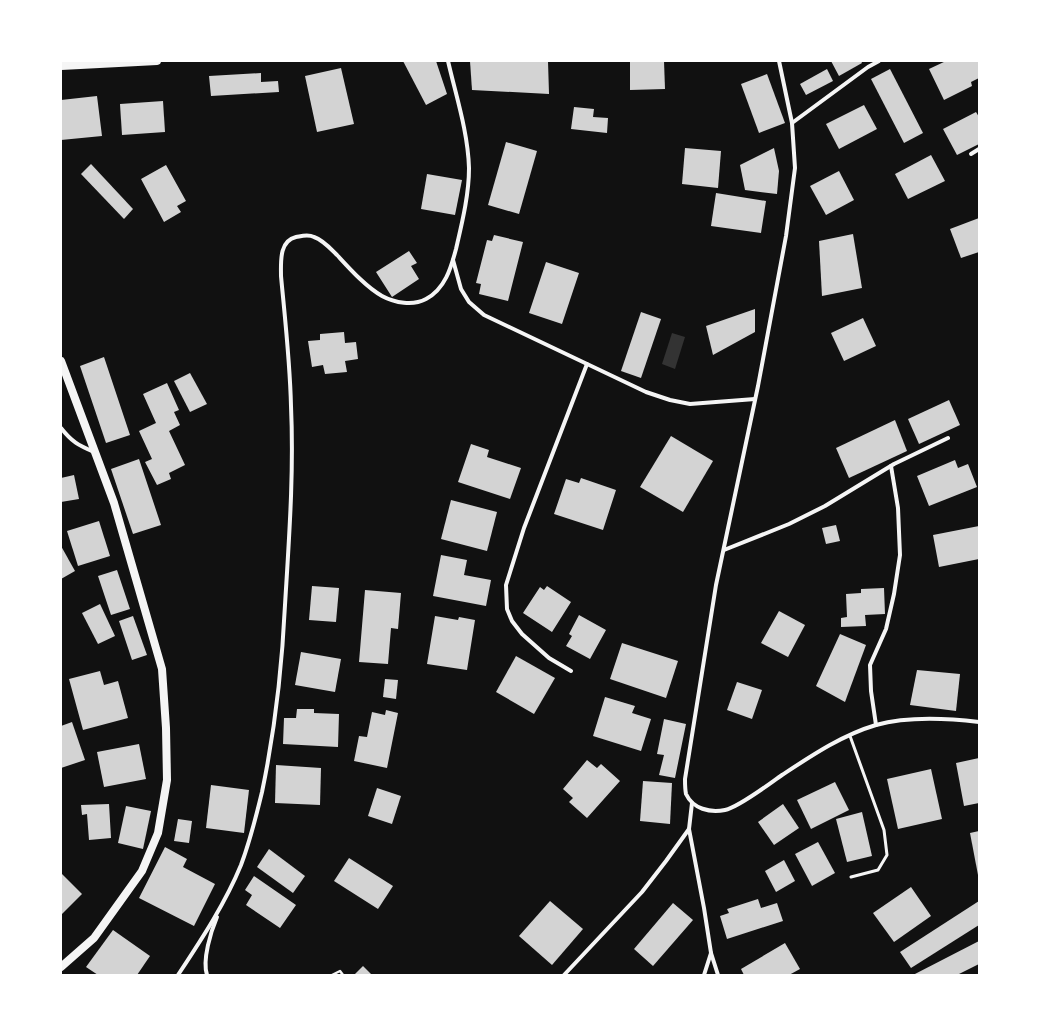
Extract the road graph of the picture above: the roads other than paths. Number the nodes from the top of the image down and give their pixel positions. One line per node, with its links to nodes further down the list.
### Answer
1 (157, 61): 5 (main road)
2 (448, 61): 9 (street)
3 (779, 61): 6 (street)
4 (880, 61): 6 (street)
5 (61, 66)
6 (792, 123): 12 (street)
7 (979, 149): 8 (street)
8 (971, 154)
9 (453, 260): 11 (street); 25 (street)
10 (61, 361): 15 (main road)
11 (587, 364): 12 (street); 18 (street)
12 (755, 399): 17 (street)
13 (61, 428): 15 (street)
14 (948, 438): 16 (street)
15 (96, 452): 27 (main road)
16 (891, 466): 17 (street); 20 (street)
17 (724, 550): 22 (street)
18 (571, 671)
19 (979, 722): 20 (street)
20 (876, 725): 21 (street)
21 (850, 736): 22 (street); 24 (lane)
22 (692, 803): 23 (street)
23 (689, 829): 26 (street); 30 (street)
24 (851, 877)
25 (225, 900): 28 (street); 29 (street)
26 (711, 953): 31 (street); 32 (street)
27 (61, 967)
28 (178, 975)
29 (207, 975)
30 (564, 975)
31 (704, 975)
32 (718, 975)

